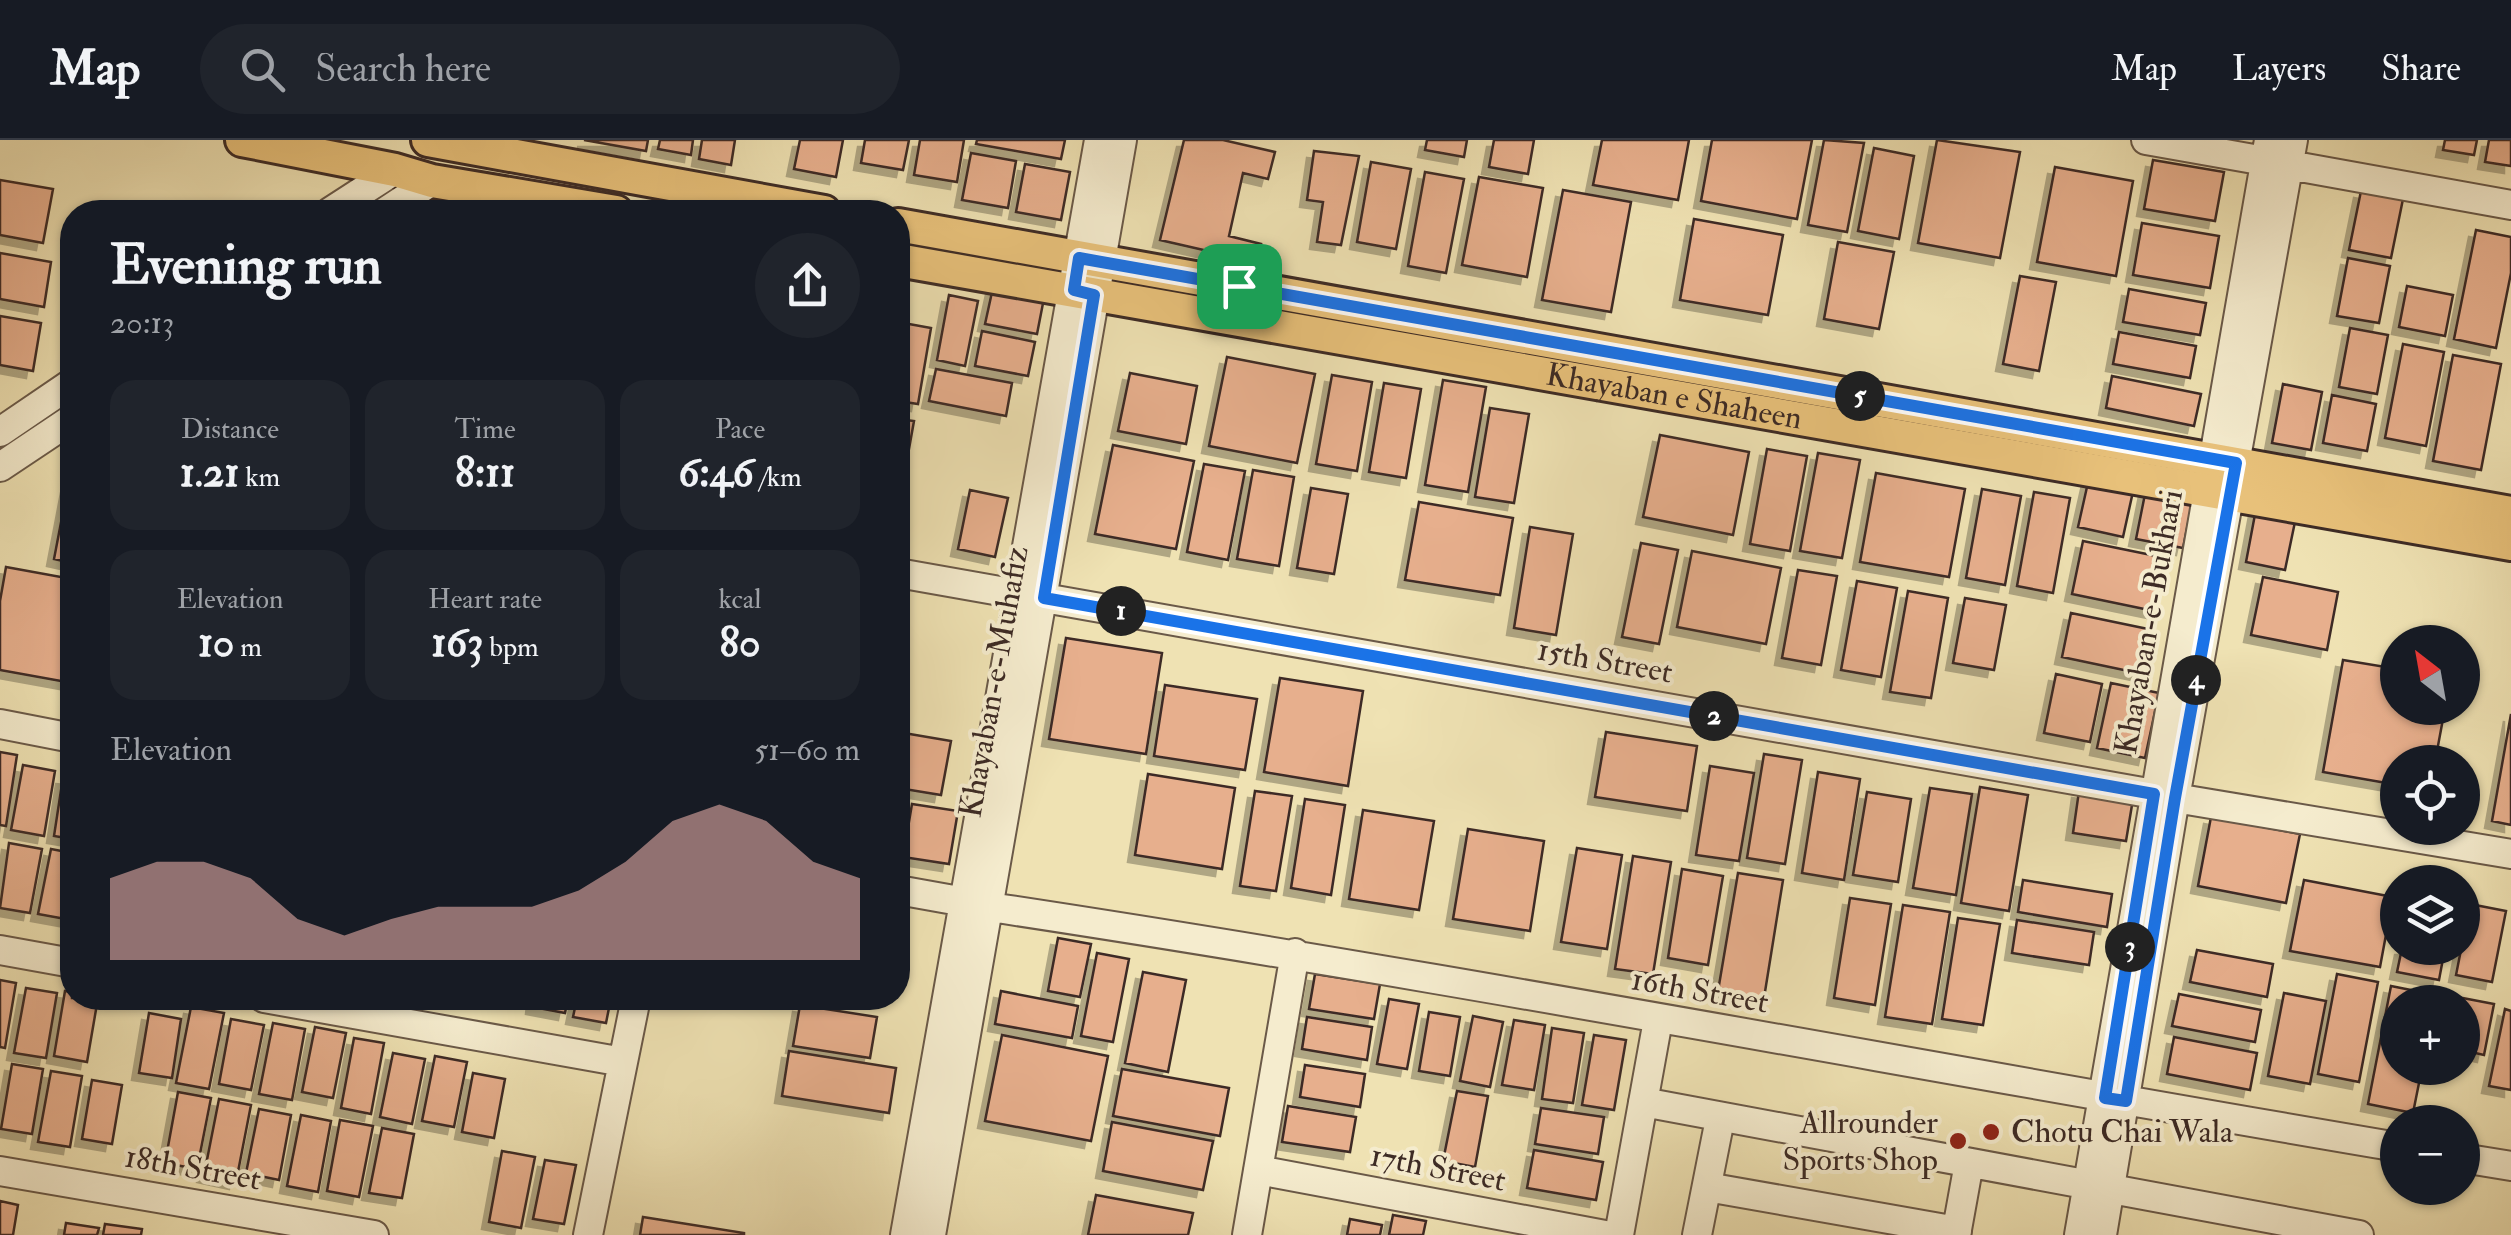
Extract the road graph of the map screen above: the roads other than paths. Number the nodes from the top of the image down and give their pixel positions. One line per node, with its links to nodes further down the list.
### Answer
1 (242, 140): 8 (main road)
2 (436, 140): 6 (main road)
3 (1099, 140): 16 (street, Khayaban-e-Muhafiz)
4 (1122, 140): 16 (street, Khayaban-e-Muhafiz)
5 (2146, 140): 7 (street)
6 (487, 145): 13 (main road)
7 (2279, 151): 14 (street); 26 (street, Khayaban-e-Bukhari)
8 (395, 170): 9 (main road); 10 (street)
9 (432, 181): 11 (street); 12 (main road)
10 (349, 200)
11 (403, 200)
12 (545, 200)
13 (764, 200)
14 (2511, 205)
15 (910, 228): 16 (main road, Khayaban e Shaheen)
16 (1090, 260): 18 (street, Khayaban-e-Muhafiz); 26 (main road, Khayaban e Shaheen)
17 (910, 262): 18 (main road, Khayaban e Shaheen)
18 (1084, 293): 26 (main road, Khayaban e Shaheen); 30 (street, Khayaban-e-Muhafiz)
19 (60, 391): 21 (street)
20 (0, 402): 21 (street)
21 (36, 407): 22 (street); 24 (street)
22 (60, 414)
23 (60, 426): 25 (street)
24 (0, 432)
25 (0, 467)
26 (2222, 476): 27 (main road, Khayaban e Shaheen); 28 (main road, Khayaban e Shaheen); 33 (street, Khayaban-e-Bukhari)
27 (2511, 513)
28 (2511, 544)
29 (910, 575): 30 (street, 15th Street)
30 (1031, 596): 33 (street, 15th Street); 36 (street, Khayaban-e-Muhafiz)
31 (0, 724): 32 (street)
32 (60, 736)
33 (2165, 796): 34 (street, 15th Street); 45 (street, Khayaban-e-Bukhari)
34 (2511, 854)
35 (910, 892): 36 (street, 16th Street)
36 (977, 904): 38 (street, 16th Street); 44 (street, Khayaban-e-Muhafiz)
37 (0, 950): 39 (street)
38 (1296, 953): 42 (street, 16th Street); 52 (street)
39 (60, 961)
40 (331, 1010): 43 (street)
41 (634, 1010): 43 (street)
42 (1658, 1020): 45 (street, 16th Street); 46 (street)
43 (623, 1062): 59 (street)
44 (948, 1069): 60 (street); 61 (street, Khayaban-e-Muhafiz)
45 (2116, 1099): 48 (street, 16th Street); 55 (street, Khayaban-e-Bukhari)
46 (1643, 1102): 47 (street); 64 (street)
47 (1720, 1119): 50 (street); 54 (street)
48 (2380, 1144)
49 (2480, 1161): 51 (street)
50 (1970, 1163): 55 (street); 57 (street)
51 (2511, 1166)
52 (1258, 1170): 62 (street); 63 (street, 17th Street)
53 (0, 1171): 58 (street, 18th Street)
54 (1707, 1187): 57 (street); 65 (street)
55 (2100, 1187): 56 (street); 66 (street, Khayaban-e-Bukhari); 67 (street, Khayaban-e-Bukhari)
56 (2246, 1225): 68 (street)
57 (1957, 1233)
58 (374, 1235)
59 (588, 1235)
60 (905, 1235)
61 (932, 1235)
62 (1246, 1235)
63 (1606, 1235)
64 (1619, 1235)
65 (1698, 1235)
66 (2079, 1235)
67 (2102, 1235)
68 (2359, 1235)

